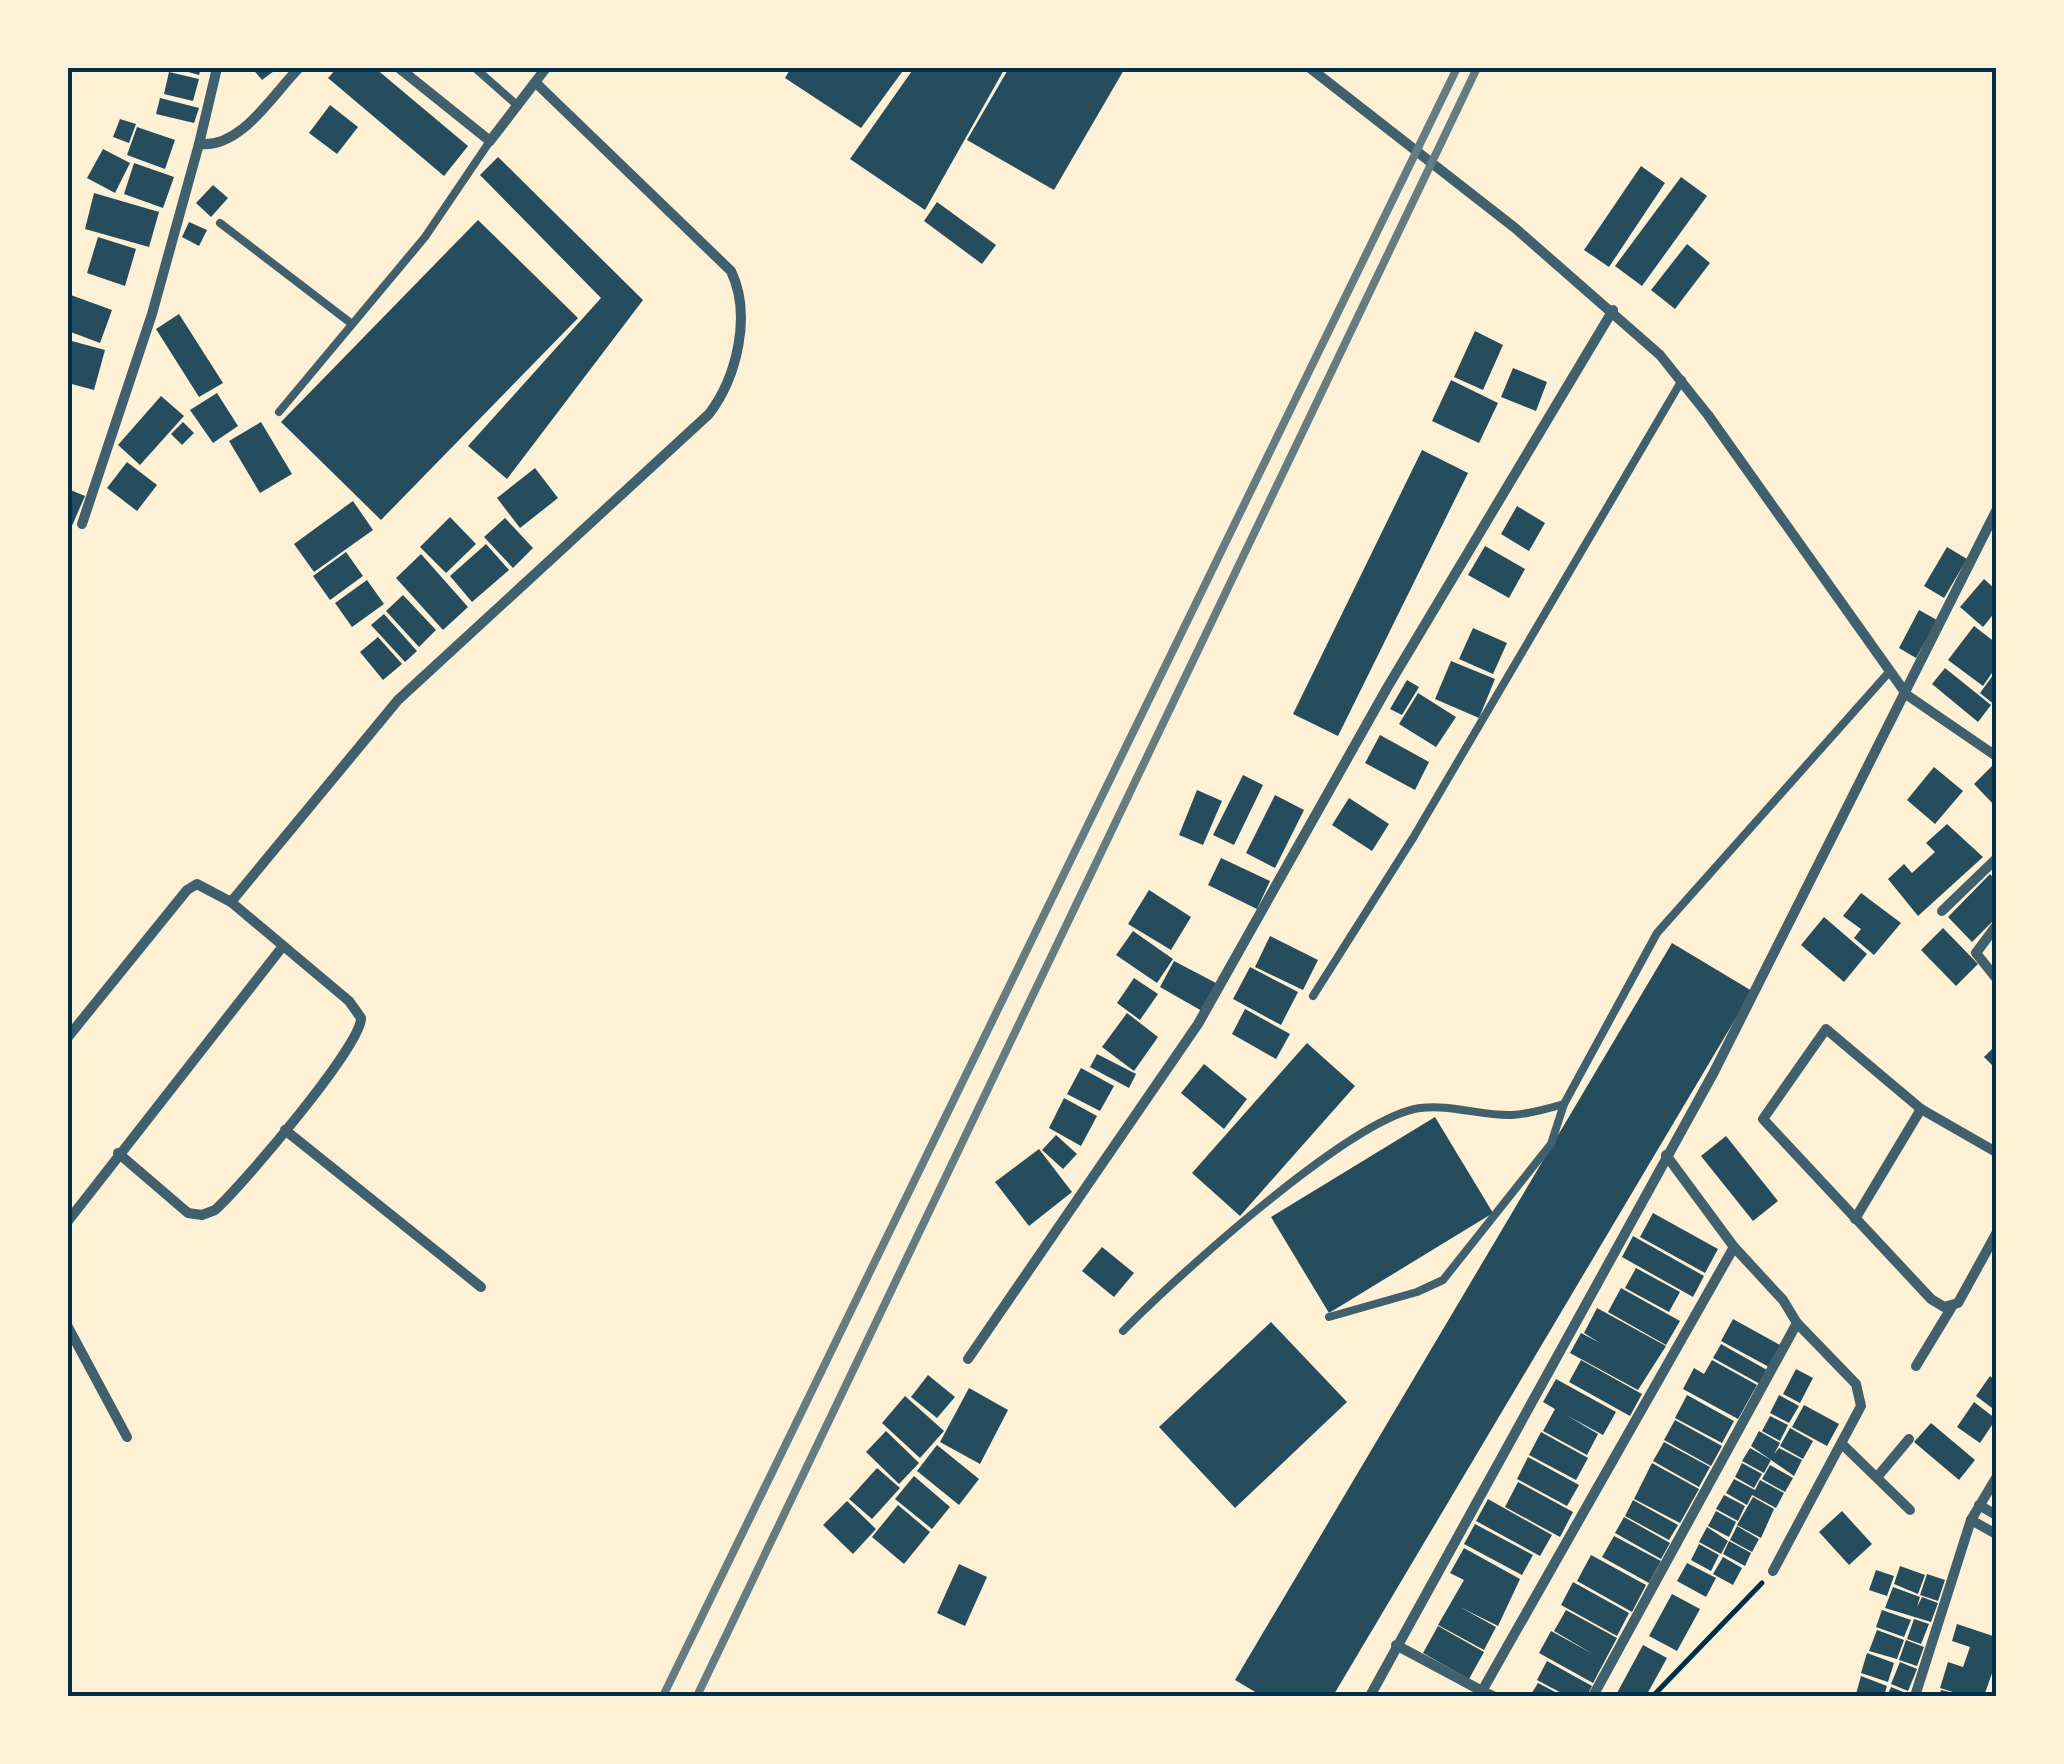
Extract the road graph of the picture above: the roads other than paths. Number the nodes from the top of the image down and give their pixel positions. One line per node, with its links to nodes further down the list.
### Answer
1 (216, 68): 10 (street)
2 (299, 68): 10 (street)
3 (399, 68): 9 (street)
4 (475, 68): 8 (lane)
5 (546, 68): 7 (street)
6 (1310, 68): 12 (street)
7 (536, 83): 8 (street); 22 (street)
8 (518, 106): 9 (street)
9 (490, 141): 13 (lane)
10 (199, 144): 17 (street)
11 (220, 223): 13 (lane)
12 (1613, 310): 14 (street); 45 (street)
13 (352, 324): 15 (lane)
14 (1682, 380): 18 (street); 27 (lane)
15 (279, 412)
16 (1996, 511): 19 (street)
17 (82, 524)
18 (1890, 671): 19 (street); 29 (lane)
19 (1907, 695): 20 (street); 34 (street)
20 (1996, 756)
21 (1996, 861): 23 (street)
22 (231, 902): 25 (street); 28 (street)
23 (1942, 911)
24 (1996, 926): 26 (street)
25 (283, 946): 31 (street); 32 (street)
26 (1996, 978)
27 (1313, 996)
28 (68, 1037)
29 (1564, 1104): 41 (lane); 44 (lane)
30 (1921, 1110): 33 (street); 35 (street); 35 (street)
31 (285, 1130): 32 (street); 39 (street)
32 (118, 1152): 36 (street)
33 (1996, 1152)
34 (1666, 1155): 38 (street); 58 (street)
35 (1855, 1220): 40 (street)
36 (68, 1221)
37 (1996, 1234): 40 (street)
38 (1734, 1247): 42 (street); 59 (street)
39 (481, 1288)
40 (1953, 1306): 46 (street)
41 (1329, 1317)
42 (1797, 1323): 49 (street); 61 (street)
43 (68, 1327): 47 (street)
44 (1123, 1330)
45 (968, 1360)
46 (1916, 1366)
47 (127, 1436)
48 (1908, 1439): 50 (street)
49 (1843, 1444): 50 (street); 57 (street)
50 (1878, 1476): 53 (street)
51 (1996, 1478): 52 (street)
52 (1980, 1505): 54 (street); 55 (street)
53 (1910, 1510)
54 (1996, 1515)
55 (1971, 1520): 56 (street); 62 (street)
56 (1996, 1534)
57 (1773, 1572)
58 (1396, 1645): 59 (street); 60 (street)
59 (1484, 1695)
60 (1370, 1696)
61 (1593, 1696)
62 (1915, 1696)

